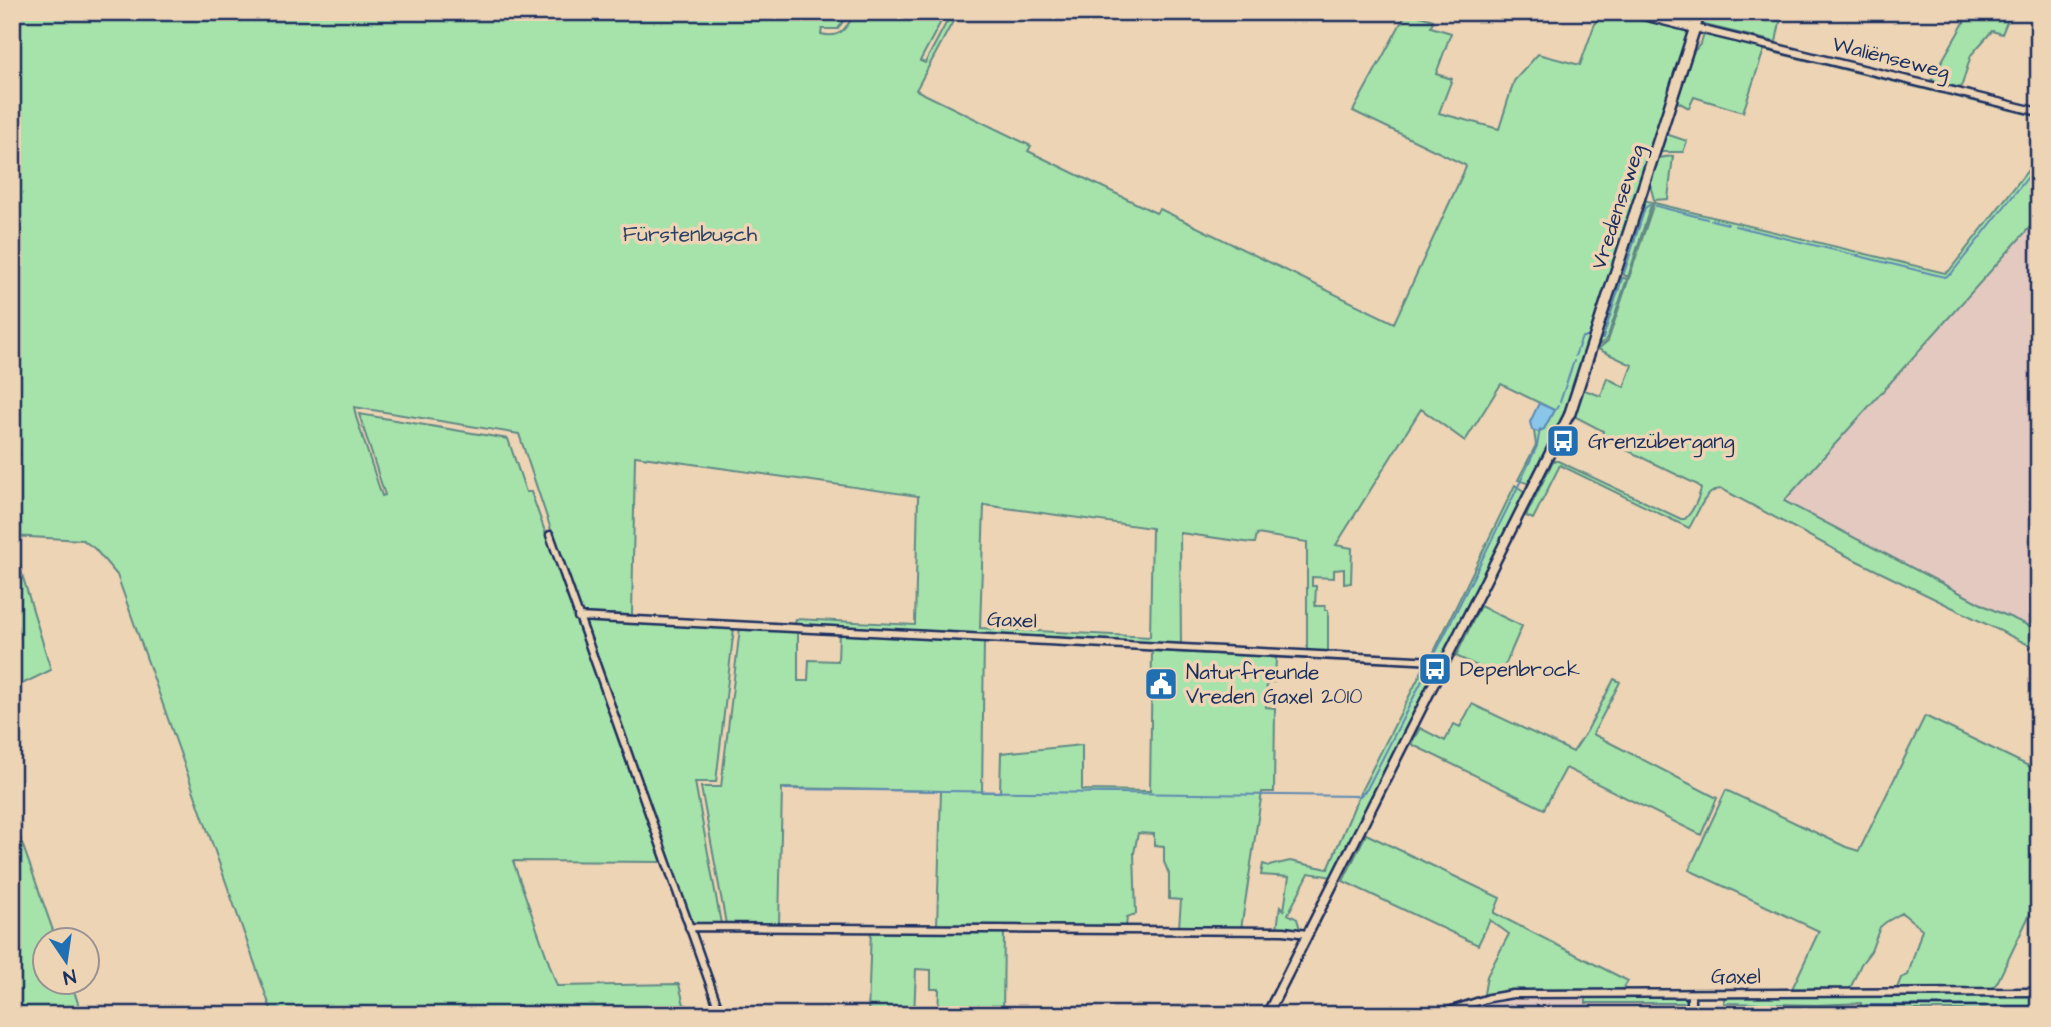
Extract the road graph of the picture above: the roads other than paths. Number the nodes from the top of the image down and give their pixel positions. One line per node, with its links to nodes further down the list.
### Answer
1 (1632, 12): 3 (street)
2 (1700, 12): 3 (main road, Vredenseweg)
3 (1695, 28): 4 (street, Waliënseweg); 5 (main road, Vredenseweg)
4 (2039, 112)
5 (1570, 413): 8 (street)
6 (550, 536): 7 (street)
7 (578, 617): 8 (street, Gaxel); 9 (street)
8 (1443, 664): 10 (street)
9 (689, 927): 10 (street); 13 (street)
10 (1307, 934): 14 (street)
11 (2039, 992): 12 (street, Gaxel)
12 (1691, 994): 15 (street, Gaxel); 16 (street)
13 (721, 1015)
14 (1267, 1015)
15 (1436, 1015)
16 (1691, 1015)

